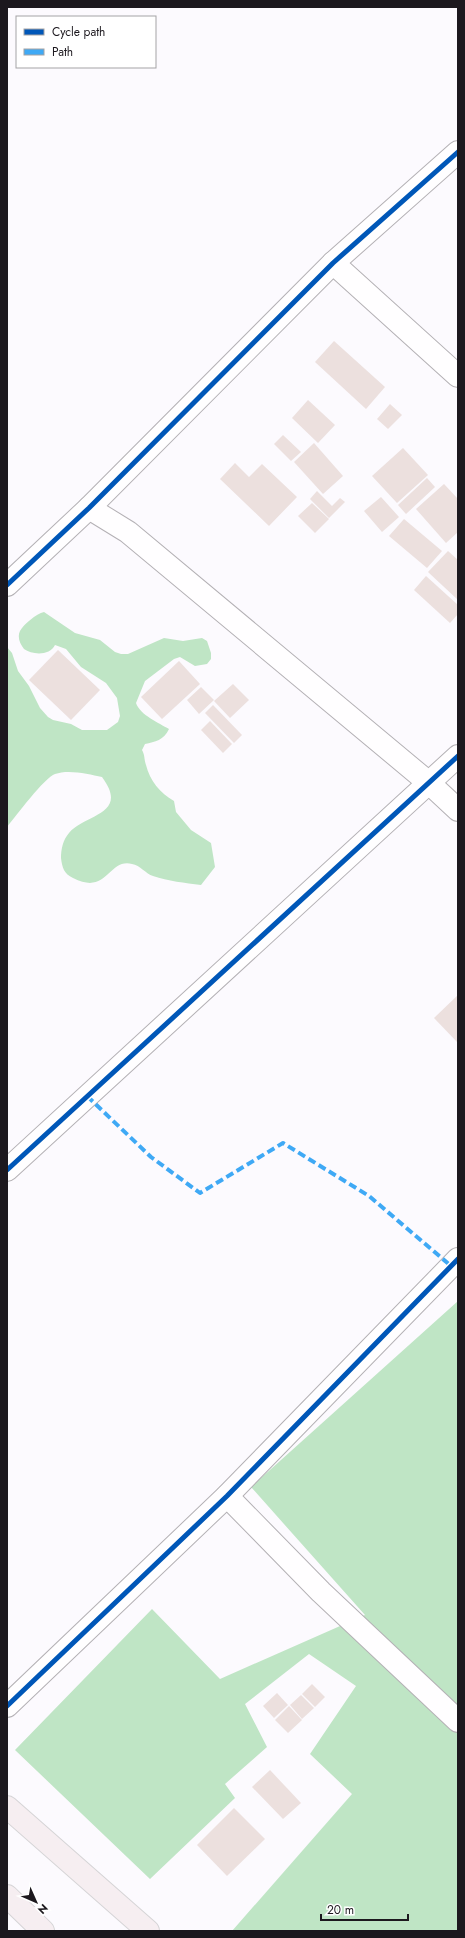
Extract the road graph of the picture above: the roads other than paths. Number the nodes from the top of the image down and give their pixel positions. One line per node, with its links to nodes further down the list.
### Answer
1 (458, 152): 2 (street)
2 (333, 263): 3 (street); 4 (street)
3 (458, 376)
4 (89, 508): 5 (street); 7 (street)
5 (7, 585)
6 (458, 756): 7 (street)
7 (429, 783): 8 (street); 9 (street)
8 (458, 810)
9 (7, 1170)
10 (456, 1265): 11 (street)
11 (227, 1496): 12 (street); 13 (street)
12 (7, 1706)
13 (458, 1721)
14 (7, 1807): 17 (main road)
15 (7, 1896): 16 (main road)
16 (43, 1931)
17 (148, 1931)

